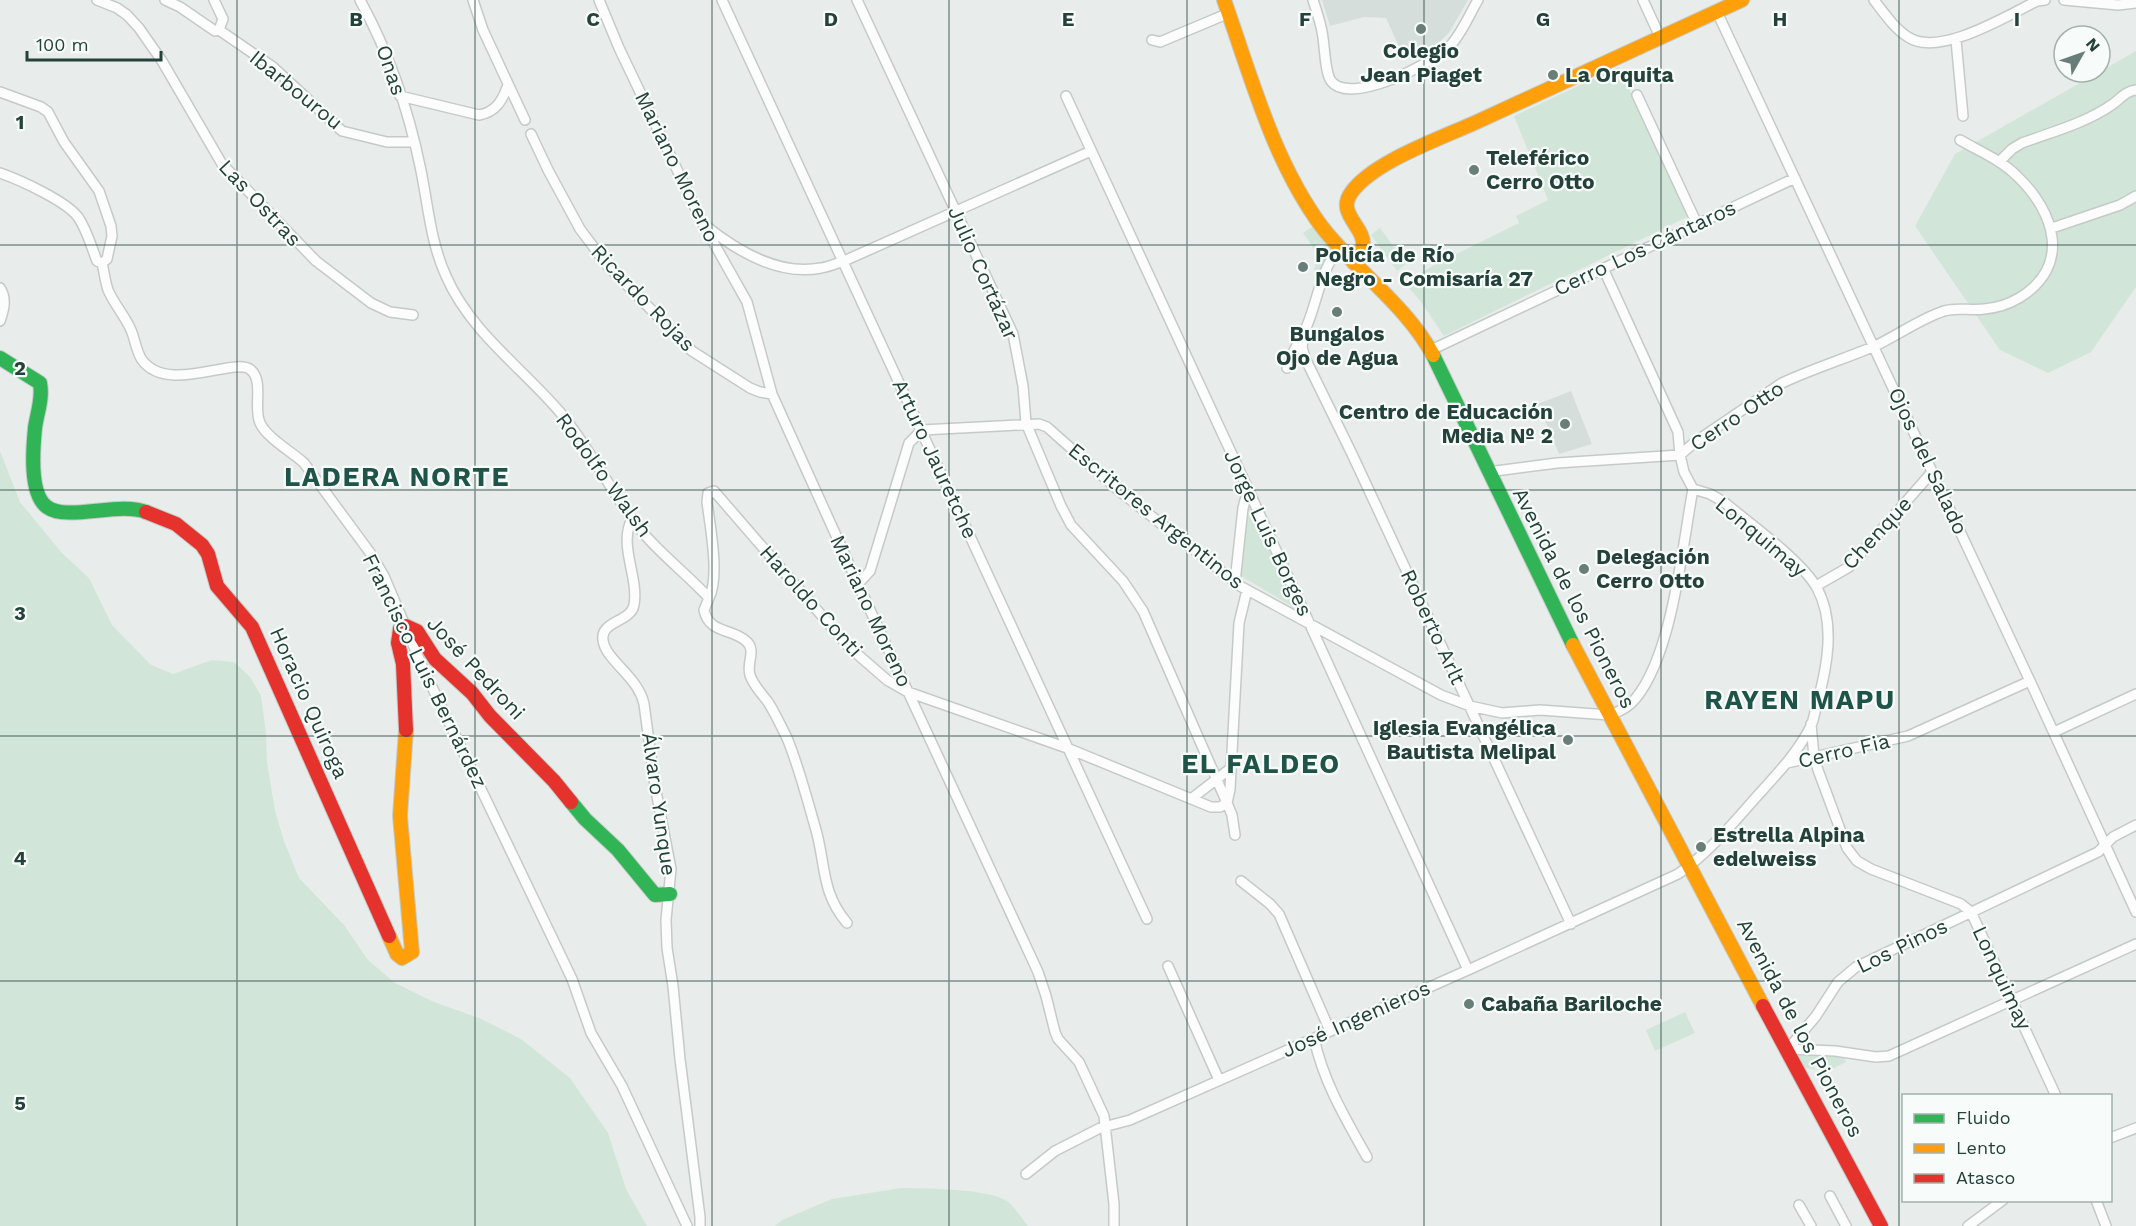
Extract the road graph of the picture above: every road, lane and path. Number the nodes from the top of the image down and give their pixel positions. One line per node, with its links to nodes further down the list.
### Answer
1 (96, 0): 49 (street, Las Ostras)
2 (165, 0): 19 (street, Ibarbourou)
3 (214, 0): 19 (street)
4 (360, 0): 27 (street, Onas)
5 (473, 0): 23 (street)
6 (599, 0): 40 (street, Mariano Moreno)
7 (722, 0): 44 (street, Arturo Jauretche)
8 (857, 0): 39 (street, Julio Cortázar)
9 (1313, 0): 10 (street)
10 (1478, 0)
11 (1643, 0): 20 (street)
12 (1742, 0): 18 (main road)
13 (1874, 0): 22 (street)
14 (2045, 0): 22 (street)
15 (2064, 0): 16 (street)
16 (2136, 3)
17 (1226, 7): 21 (street); 43 (main road, Avenida de los Pioneros)
18 (1717, 12): 20 (main road); 37 (street, Ojos del Salado)
19 (219, 30): 33 (street, Ibarbourou)
20 (1660, 37): 46 (main road)
21 (1152, 40)
22 (1956, 40): 29 (street)
23 (508, 85): 27 (street); 30 (street)
24 (2136, 90): 35 (street)
25 (0, 92): 45 (street)
26 (1637, 95): 41 (street)
27 (400, 96): 33 (street, Onas)
28 (1066, 96): 34 (street, Jorge Luis Borges)
29 (1963, 116)
30 (525, 120)
31 (531, 134): 56 (street, Ricardo Rojas)
32 (1960, 140): 35 (street)
33 (414, 142): 64 (street, Rodolfo Walsh)
34 (1091, 151): 39 (street); 62 (street, Jorge Luis Borges)
35 (2000, 161): 42 (street)
36 (0, 173): 45 (street)
37 (1795, 178): 41 (street, Cerro Los Cántaros); 52 (street, Ojos del Salado)
38 (2136, 196): 42 (street)
39 (955, 211): 44 (street); 57 (street, Julio Cortázar)
40 (702, 222): 44 (street); 56 (street, Mariano Moreno)
41 (1697, 224): 47 (street, Cerro Los Cántaros)
42 (2052, 228): 52 (street, Cerro Otto)
43 (1340, 249): 46 (main road, Avenida de los Pioneros); 51 (street)
44 (844, 261): 58 (street, Arturo Jauretche)
45 (102, 263): 70 (street, Francisco Luis Bernárdez)
46 (1354, 263): 53 (main road, Avenida de los Pioneros)
47 (1603, 268): 53 (street, Cerro Los Cántaros); 59 (street, Lonquimay)
48 (0, 288): 50 (street)
49 (413, 315)
50 (0, 321)
51 (1305, 330): 55 (street); 75 (street, Roberto Arlt)
52 (1874, 346): 59 (street, Cerro Otto); 61 (street, Ojos del Salado)
53 (1431, 350): 60 (main road, Avenida de los Pioneros)
54 (0, 358): 98 (main road, Horacio Quiroga)
55 (1287, 368)
56 (772, 394): 66 (street, Mariano Moreno)
57 (1026, 423): 58 (street, Escritores Argentinos); 65 (street, Escritores Argentinos); 83 (street, Julio Cortázar)
58 (922, 430): 66 (street); 79 (street, Arturo Jauretche)
59 (1680, 455): 60 (street, Cerro Otto); 63 (street, Lonquimay)
60 (1488, 472): 76 (main road, Avenida de los Pioneros)
61 (1932, 472): 67 (street, Chenque); 72 (street, Ojos del Salado)
62 (1248, 489): 65 (street); 71 (street, Jorge Luis Borges)
63 (1693, 489): 67 (street, Lonquimay); 76 (street)
64 (632, 519): 69 (street, Rodolfo Walsh); 91 (street, Álvaro Yunque)
65 (1235, 582): 68 (street, Escritores Argentinos)
66 (858, 584): 73 (street, Mariano Moreno)
67 (1816, 586): 77 (street, Lonquimay)
68 (1247, 590): 71 (street, Escritores Argentinos); 82 (street)
69 (709, 598): 73 (street, Haroldo Conti); 95 (street)
70 (406, 626): 91 (main road, José Pedroni); 98 (main road, José Pedroni); 116 (street, Francisco Luis Bernárdez)
71 (1311, 626): 75 (street, Escritores Argentinos); 100 (street, Jorge Luis Borges)
72 (2030, 681): 78 (street, Ojos del Salado); 80 (street, Cerro Fia)
73 (908, 692): 79 (street, Haroldo Conti); 107 (street, Mariano Moreno)
74 (2136, 694): 78 (street)
75 (1470, 706): 76 (street, Escritores Argentinos); 96 (street, Roberto Arlt)
76 (1609, 715): 89 (main road, Avenida de los Pioneros)
77 (1811, 724): 80 (street, Lonquimay); 81 (street, Lonquimay)
78 (2054, 732): 88 (street, Ojos del Salado)
79 (1067, 748): 84 (street, Haroldo Conti); 94 (street, Arturo Jauretche)
80 (1814, 757): 81 (street, Cerro Fia); 92 (street, Lonquimay)
81 (1787, 763): 89 (street, Cerro Fia)
82 (1232, 768): 83 (street); 85 (street)
83 (1216, 780): 84 (street); 85 (street, Julio Cortázar)
84 (1191, 799): 85 (street, Haroldo Conti)
85 (1227, 803): 87 (street, Julio Cortázar)
86 (2136, 825): 88 (street, Los Pinos)
87 (1235, 836)
88 (2106, 845): 92 (street, Los Pinos); 93 (street, Ojos del Salado)
89 (1689, 867): 96 (street, José Ingenieros); 104 (main road, Avenida de los Pioneros)
90 (1241, 881): 102 (street)
91 (670, 894): 117 (street, Álvaro Yunque)
92 (1971, 912): 101 (street, Lonquimay); 104 (street, Los Pinos)
93 (2136, 912)
94 (1147, 919)
95 (847, 923)
96 (1571, 924): 100 (street, José Ingenieros)
97 (2136, 944): 101 (street)
98 (411, 952)
99 (1168, 966): 105 (street)
100 (1468, 970): 102 (street, José Ingenieros)
101 (2012, 1001): 104 (street); 106 (street, Lonquimay)
102 (1330, 1031): 103 (street, José Ingenieros)
103 (1314, 1038): 105 (street, José Ingenieros); 110 (street)
104 (1788, 1049): 121 (main road, Avenida de los Pioneros)
105 (1218, 1080): 107 (street, José Ingenieros)
106 (2056, 1094)
107 (1106, 1126): 111 (street, José Ingenieros); 118 (street, Mariano Moreno)
108 (2136, 1128): 109 (street)
109 (2112, 1137)
110 (1367, 1157)
111 (1026, 1174)
112 (1830, 1196): 120 (street)
113 (2001, 1202): 122 (street)
114 (2097, 1202): 123 (street)
115 (1799, 1205): 119 (street)
116 (687, 1226)
117 (700, 1226)
118 (1114, 1226)
119 (1811, 1226)
120 (1846, 1226)
121 (1881, 1226)
122 (1968, 1226)
123 (2106, 1226)

